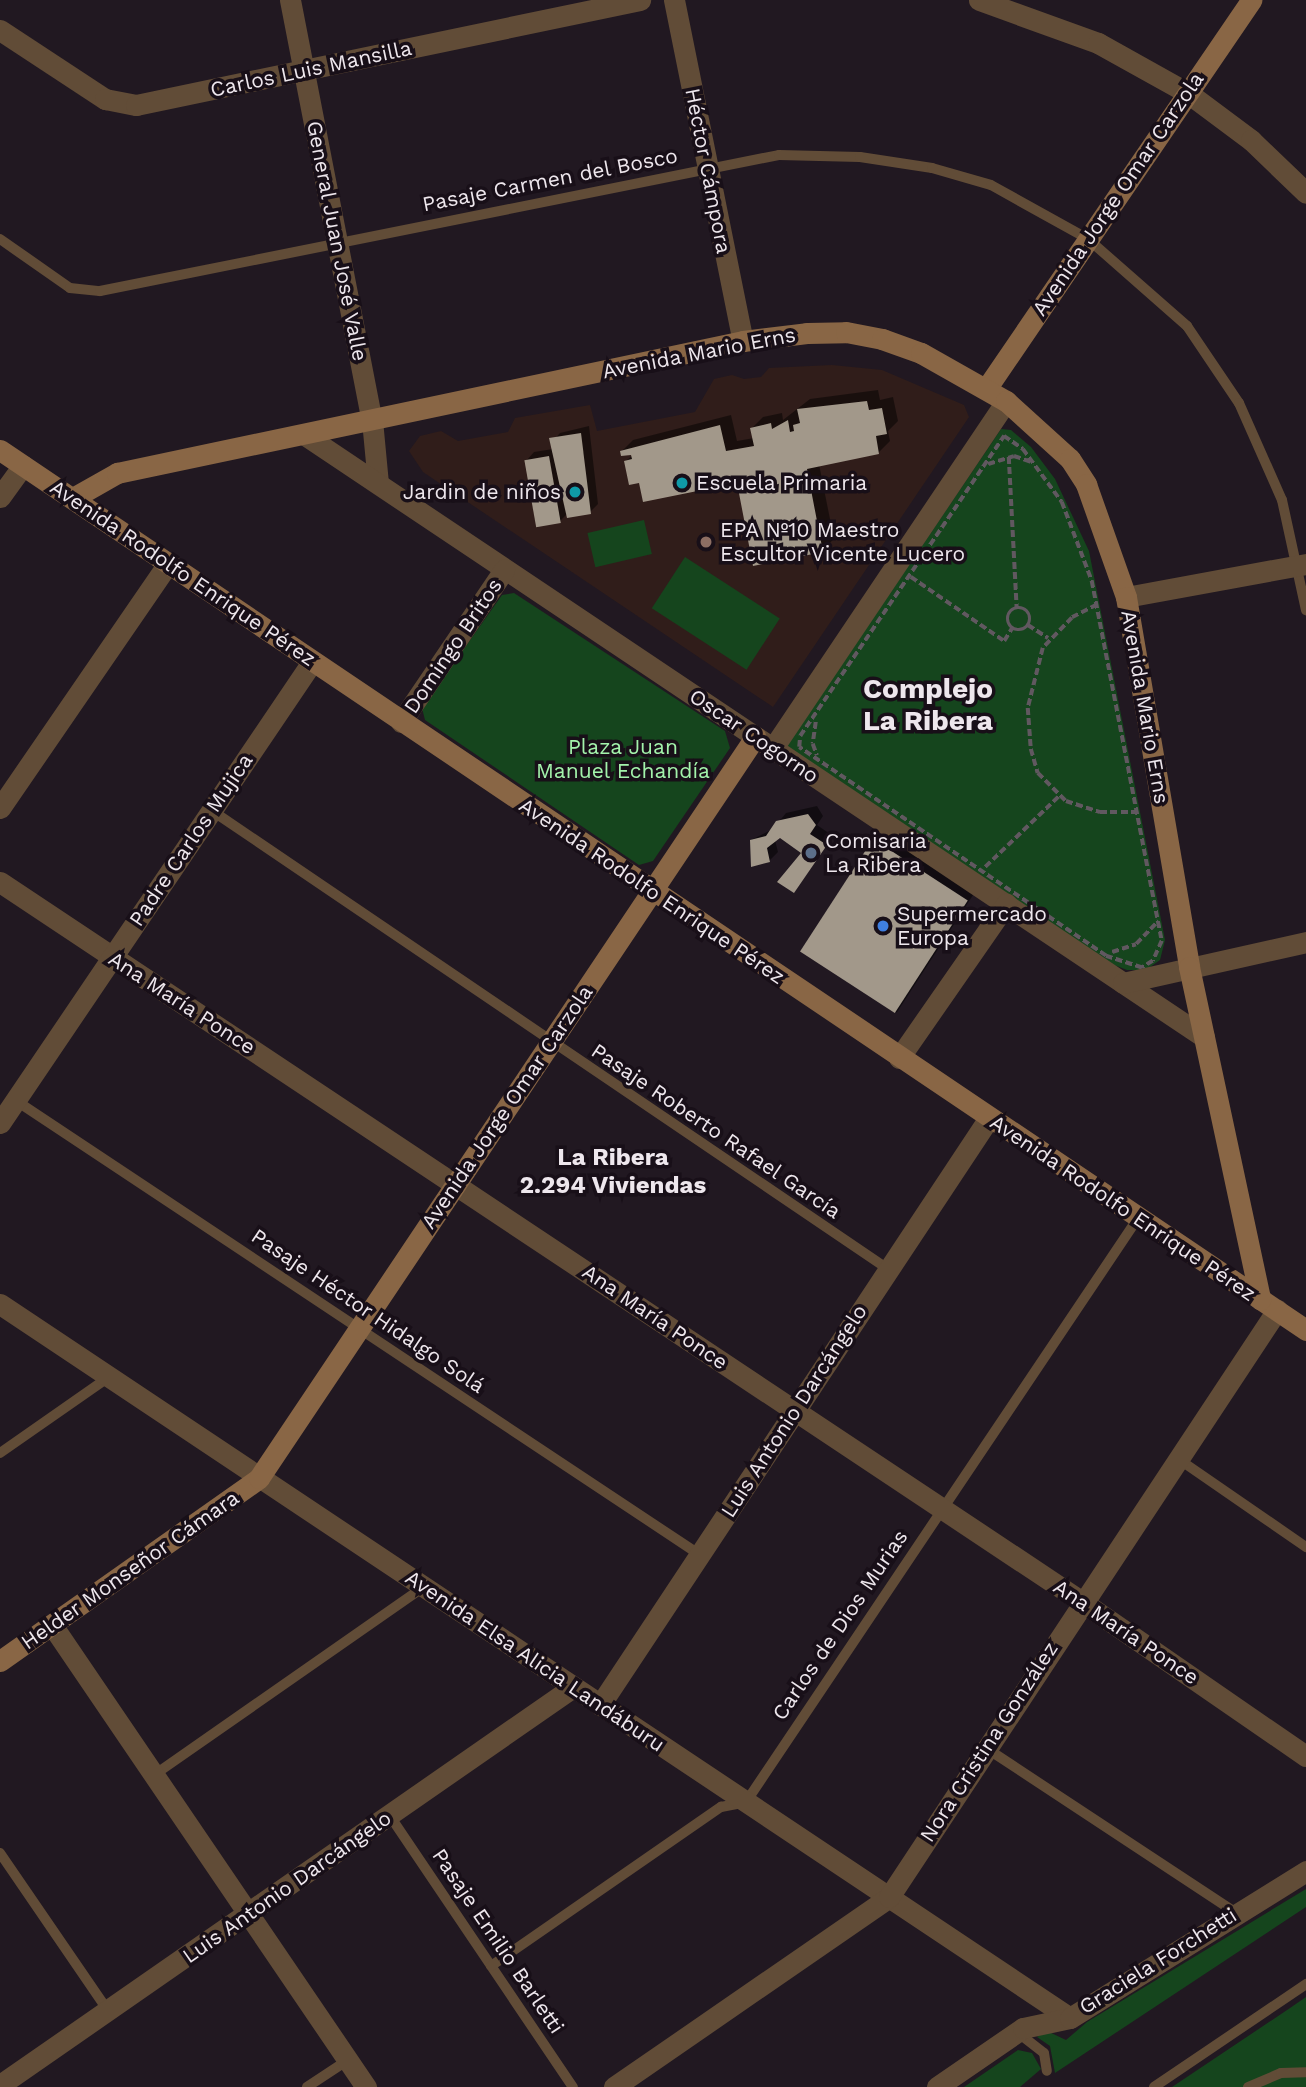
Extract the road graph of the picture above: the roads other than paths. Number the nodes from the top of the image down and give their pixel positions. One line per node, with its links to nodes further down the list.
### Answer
1 (290, 0): 7 (street, General Juan José Valle)
2 (640, 0): 7 (street, Carlos Luis Mansilla)
3 (674, 0): 9 (street, Héctor Cámpora)
4 (979, 0): 8 (street)
5 (1251, 0): 8 (street, Avenida Jorge Omar Carzola)
6 (0, 30): 7 (street, Carlos Luis Mansilla)
7 (304, 71): 13 (street, General Juan José Valle)
8 (1188, 93): 10 (street); 12 (street, Avenida Jorge Omar Carzola)
9 (705, 168): 12 (lane, Pasaje Carmen del Bosco); 13 (lane, Pasaje Carmen del Bosco); 14 (street, Héctor Cámpora)
10 (1306, 193)
11 (0, 239): 13 (lane, Pasaje Carmen del Bosco)
12 (1088, 239): 15 (street, Avenida Jorge Omar Carzola); 25 (lane, Pasaje Carmen del Bosco)
13 (338, 243): 17 (street, General Juan José Valle)
14 (743, 341): 15 (street, Avenida Mario Erns); 17 (street, Avenida Mario Erns)
15 (986, 389): 16 (street, Avenida Mario Erns)
16 (1006, 401): 27 (street, Avenida Mario Erns); 31 (street, Avenida Jorge Omar Carzola)
17 (372, 420): 18 (street, Avenida Mario Erns); 21 (street, General Juan José Valle)
18 (305, 435): 21 (street, Oscar Cogorno); 23 (street, Avenida Mario Erns)
19 (0, 450): 20 (street, Avenida Rodolfo Enrique Pérez)
20 (23, 465): 22 (street); 23 (street, Avenida Rodolfo Enrique Pérez)
21 (377, 483): 26 (street, Oscar Cogorno)
22 (0, 497)
23 (73, 498): 24 (street, Avenida Rodolfo Enrique Pérez)
24 (167, 564): 29 (street, Avenida Rodolfo Enrique Pérez); 32 (street)
25 (1301, 565): 27 (street); 28 (lane, Pasaje Carmen del Bosco)
26 (504, 570): 30 (street, Domingo Britos); 31 (street, Oscar Cogorno)
27 (1126, 597): 39 (street, Avenida Mario Erns)
28 (1306, 610)
29 (312, 662): 30 (street, Avenida Rodolfo Enrique Pérez); 33 (street, Padre Carlos Mujica)
30 (401, 722): 35 (street, Avenida Rodolfo Enrique Pérez)
31 (764, 742): 35 (street, Avenida Jorge Omar Carzola); 36 (street, Oscar Cogorno)
32 (0, 808)
33 (211, 810): 38 (street, Padre Carlos Mujica); 42 (lane, Pasaje Roberto Rafael García)
34 (0, 882): 38 (street, Ana María Ponce)
35 (652, 890): 42 (street, Avenida Jorge Omar Carzola); 43 (street, Avenida Rodolfo Enrique Pérez)
36 (1006, 904): 40 (street, Oscar Cogorno); 43 (street)
37 (1306, 943): 39 (street)
38 (112, 956): 44 (street, Padre Carlos Mujica); 47 (street, Ana María Ponce)
39 (1189, 967): 40 (street); 41 (street, Avenida Mario Erns)
40 (1123, 983): 41 (street, Oscar Cogorno)
41 (1204, 1037): 51 (street, Avenida Mario Erns)
42 (550, 1043): 47 (street, Avenida Jorge Omar Carzola); 49 (lane, Pasaje Roberto Rafael García)
43 (899, 1058): 45 (street, Avenida Rodolfo Enrique Pérez)
44 (15, 1100): 46 (street, Padre Carlos Mujica); 52 (lane, Pasaje Héctor Hidalgo Solá)
45 (989, 1118): 48 (street, Avenida Rodolfo Enrique Pérez); 49 (street, Luis Antonio Darcángelo)
46 (0, 1123)
47 (456, 1184): 52 (street, Avenida Jorge Omar Carzola); 55 (street, Ana María Ponce)
48 (1138, 1218): 51 (street, Avenida Rodolfo Enrique Pérez); 59 (lane, Carlos de Dios Murias)
49 (888, 1269): 55 (street, Luis Antonio Darcángelo)
50 (0, 1304): 54 (street, Avenida Elsa Alicia Landáburu)
51 (1268, 1305): 53 (street, Avenida Rodolfo Enrique Pérez); 57 (street, Nora Cristina González)
52 (359, 1328): 58 (street, Avenida Jorge Omar Carzola); 61 (lane, Pasaje Héctor Hidalgo Solá)
53 (1306, 1330)
54 (109, 1377): 56 (lane); 58 (street, Avenida Elsa Alicia Landáburu)
55 (795, 1410): 59 (street, Ana María Ponce); 61 (street, Luis Antonio Darcángelo)
56 (0, 1453)
57 (1177, 1458): 60 (lane); 63 (street, Nora Cristina González)
58 (259, 1478): 62 (street, Avenida Elsa Alicia Landáburu); 64 (street, Helder Monseñor Cámara)
59 (941, 1508): 63 (street, Ana María Ponce); 71 (lane, Carlos de Dios Murias)
60 (1306, 1547)
61 (699, 1555): 67 (street, Luis Antonio Darcángelo)
62 (423, 1587): 66 (street, Avenida Elsa Alicia Landáburu); 70 (lane)
63 (1081, 1601): 68 (street, Nora Cristina González); 69 (street, Ana María Ponce)
64 (52, 1625): 65 (street, Helder Monseñor Cámara); 70 (street)
65 (0, 1661)
66 (573, 1687): 67 (street, Avenida Elsa Alicia Landáburu); 72 (street, Luis Antonio Darcángelo)
67 (600, 1705): 71 (street, Avenida Elsa Alicia Landáburu)
68 (986, 1748): 75 (street, Nora Cristina González); 76 (lane)
69 (1306, 1756)
70 (154, 1775): 77 (street)
71 (746, 1801): 75 (street, Avenida Elsa Alicia Landáburu); 78 (lane)
72 (390, 1816): 77 (street, Luis Antonio Darcángelo); 78 (lane, Pasaje Emilio Barletti)
73 (0, 1853): 80 (lane)
74 (1306, 1871): 76 (street, Graciela Forchetti)
75 (889, 1897): 81 (street, Avenida Elsa Alicia Landáburu); 90 (street, Nora Cristina González)
76 (1235, 1912): 81 (street, Graciela Forchetti)
77 (250, 1916): 80 (street, Luis Antonio Darcángelo); 83 (street)
78 (491, 1966): 89 (lane, Pasaje Emilio Barletti)
79 (1306, 1984): 92 (lane)
80 (108, 2011): 86 (street, Luis Antonio Darcángelo)
81 (1070, 2018): 82 (street, Graciela Forchetti)
82 (1017, 2032): 84 (lane); 91 (street, Graciela Forchetti)
83 (348, 2060): 87 (lane); 88 (street)
84 (1046, 2071)
85 (1306, 2072): 93 (lane)
86 (0, 2085)
87 (307, 2087)
88 (366, 2087)
89 (573, 2087)
90 (614, 2087)
91 (937, 2087)
92 (1154, 2087)
93 (1248, 2087)

